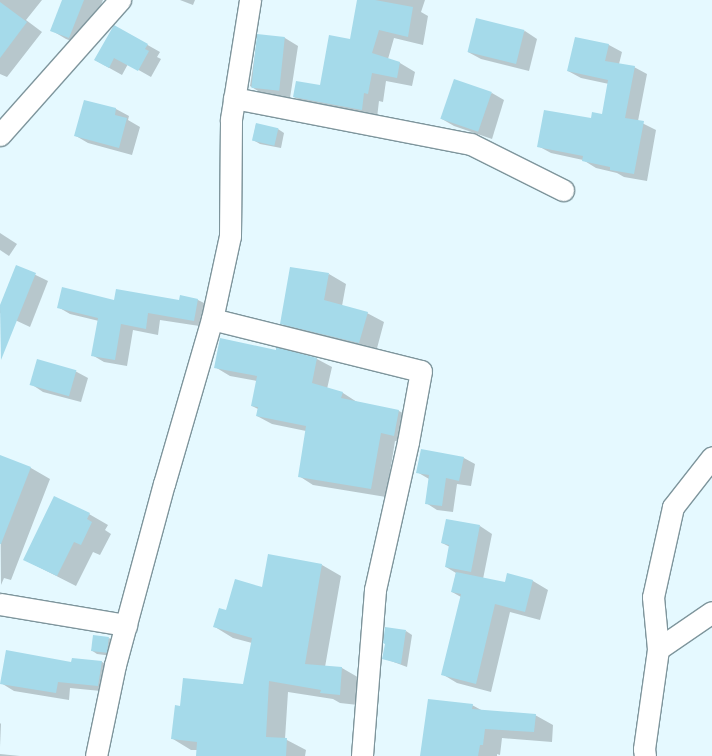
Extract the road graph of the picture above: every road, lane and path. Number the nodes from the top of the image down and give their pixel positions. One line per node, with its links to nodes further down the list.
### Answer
1 (120, 0): 4 (street)
2 (250, 0): 3 (street)
3 (234, 98): 5 (street); 6 (street)
4 (0, 135)
5 (563, 190)
6 (212, 319): 10 (street); 13 (street)
7 (712, 457): 11 (street)
8 (0, 604): 10 (street)
9 (712, 612): 11 (street)
10 (126, 624): 12 (street)
11 (658, 650): 14 (street)
12 (96, 756)
13 (362, 756)
14 (646, 756)

